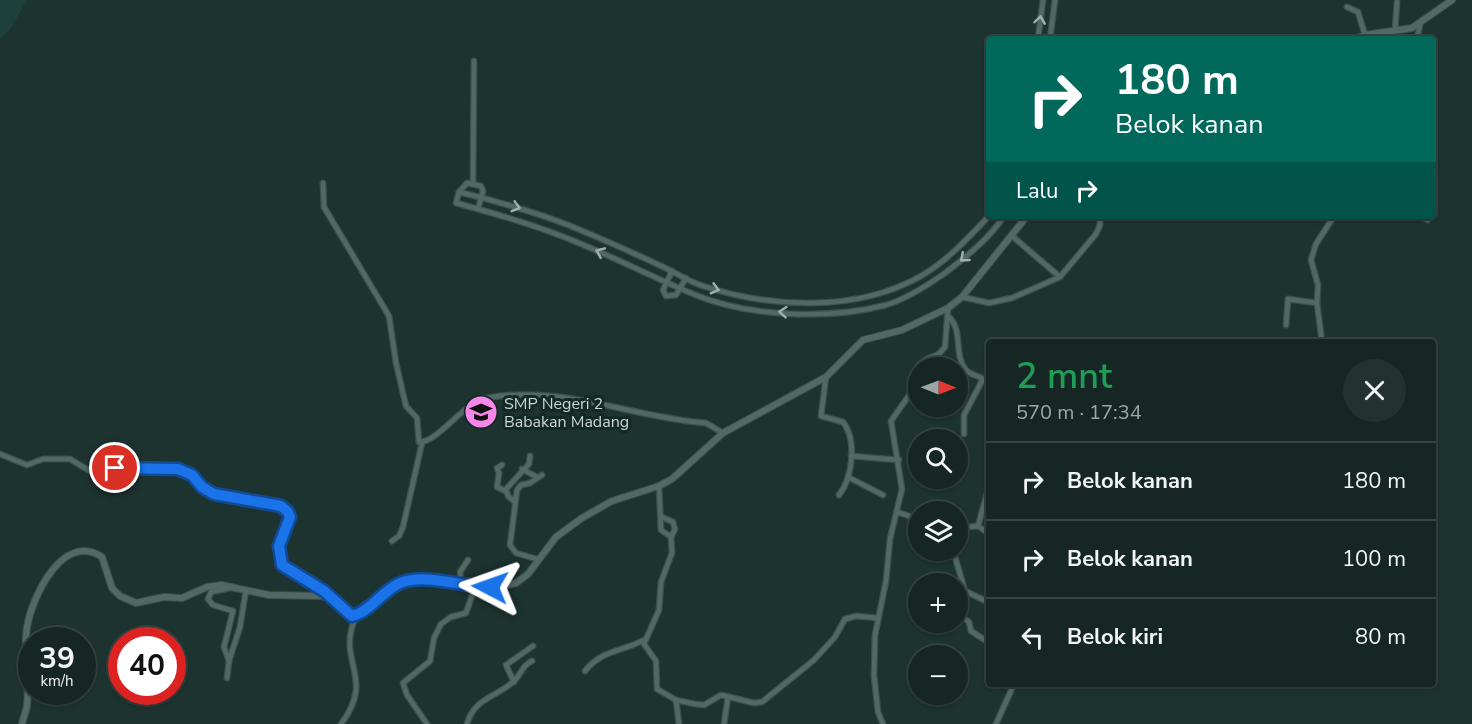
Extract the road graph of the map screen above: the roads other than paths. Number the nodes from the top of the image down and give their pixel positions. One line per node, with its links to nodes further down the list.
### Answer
1 (1043, 0): 9 (street, one-way to 1)
2 (1055, 0): 10 (street)
3 (1452, 0): 6 (street)
4 (1397, 2): 7 (street)
5 (1347, 7): 8 (street)
6 (1420, 25): 7 (street); 11 (street)
7 (1395, 31): 8 (street)
8 (1365, 35)
9 (1038, 36)
10 (1050, 36)
11 (1418, 36)
12 (474, 62): 14 (street)
13 (323, 183): 38 (street)
14 (473, 183): 15 (street); 16 (street)
15 (459, 192): 16 (street); 17 (street)
16 (482, 197): 17 (street); 24 (street, one-way to 24)
17 (478, 209): 27 (street, one-way to 17)
18 (986, 219): 26 (street, one-way to 18)
19 (1001, 219): 28 (street, one-way to 28)
20 (1025, 219): 23 (street)
21 (1100, 219): 25 (street)
22 (1332, 219): 30 (street)
23 (1012, 236): 25 (street); 29 (street)
24 (672, 271): 26 (street); 27 (street)
25 (1060, 277): 29 (street)
26 (686, 278): 28 (street)
27 (667, 281): 28 (street); 28 (street)
28 (681, 288)
29 (962, 297): 31 (street)
30 (1317, 303): 33 (street); 34 (street)
31 (948, 308): 32 (street); 35 (street)
32 (948, 316): 36 (street); 42 (street)
33 (1286, 325)
34 (1322, 339)
35 (826, 377): 37 (street); 41 (street)
36 (964, 429)
37 (723, 433): 38 (street); 46 (street)
38 (422, 443): 59 (street)
39 (0, 454): 67 (street)
40 (530, 456): 44 (street)
41 (851, 456): 42 (street); 45 (street)
42 (899, 460): 52 (street)
43 (502, 465): 47 (street)
44 (522, 469): 47 (street); 51 (street)
45 (848, 477): 48 (street); 49 (street)
46 (659, 486): 54 (street); 60 (street)
47 (506, 491): 51 (street)
48 (839, 495)
49 (883, 495)
50 (986, 497): 55 (street)
51 (515, 502): 60 (street)
52 (897, 512): 53 (street); 70 (street)
53 (908, 516)
54 (662, 517): 58 (street); 58 (street)
55 (978, 526): 56 (street); 57 (street)
56 (968, 527)
57 (986, 532)
58 (671, 537): 72 (street)
59 (392, 541)
60 (537, 559): 64 (street)
61 (468, 560): 62 (street)
62 (461, 585): 64 (street); 69 (street)
63 (234, 587): 65 (street); 75 (street); 83 (street)
64 (475, 587): 85 (street)
65 (246, 590): 67 (street); 75 (street)
66 (968, 592): 68 (street)
67 (331, 598): 69 (street)
68 (986, 601)
69 (356, 616): 84 (street)
70 (878, 618): 81 (street); 89 (street)
71 (968, 622): 73 (street)
72 (644, 640): 77 (street); 82 (street)
73 (986, 641)
74 (533, 646): 79 (street)
75 (229, 661): 78 (street)
76 (532, 661): 79 (street)
77 (585, 671)
78 (227, 678)
79 (514, 682): 86 (street)
80 (1013, 687): 90 (street)
81 (728, 697): 82 (street); 88 (street)
82 (676, 700): 87 (street)
83 (22, 724)
84 (341, 724)
85 (427, 724)
86 (467, 724)
87 (679, 724)
88 (724, 724)
89 (883, 724)
90 (996, 724)

